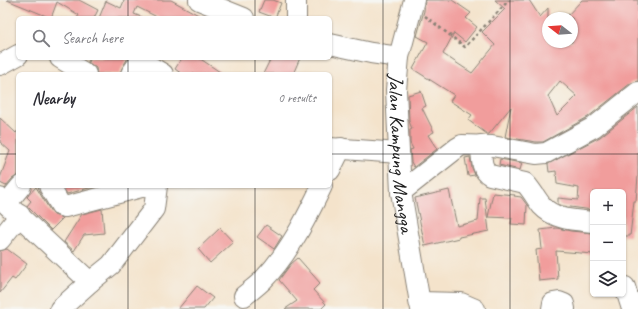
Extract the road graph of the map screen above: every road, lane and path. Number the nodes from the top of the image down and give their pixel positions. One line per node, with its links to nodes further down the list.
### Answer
1 (199, 0): 5 (street)
2 (296, 0): 6 (street)
3 (509, 0): 4 (path)
4 (413, 3): 9 (street, Jalan Kampung Mangga)
5 (239, 16)
6 (296, 16)
7 (332, 44): 9 (street)
8 (16, 56): 11 (street)
9 (399, 57): 18 (street, Jalan Kampung Mangga)
10 (63, 60): 12 (street)
11 (0, 65)
12 (83, 72)
13 (132, 72): 14 (street)
14 (160, 72)
15 (638, 92): 16 (street)
16 (481, 145): 25 (street); 27 (street)
17 (335, 148): 18 (street); 19 (street)
18 (399, 153): 25 (street, Jalan Kampung Mangga)
19 (332, 161)
20 (20, 188): 26 (street)
21 (50, 188): 22 (street)
22 (138, 188)
23 (157, 188): 29 (street)
24 (321, 188): 31 (street)
25 (401, 192): 32 (street, Jalan Kampung Mangga)
26 (9, 206): 28 (street); 29 (street)
27 (590, 222)
28 (0, 240)
29 (90, 282): 33 (street)
30 (626, 290): 37 (street)
31 (244, 296)
32 (420, 305): 34 (street)
33 (60, 309)
34 (475, 309)
35 (552, 309): 36 (street)
36 (565, 309)
37 (632, 309)

